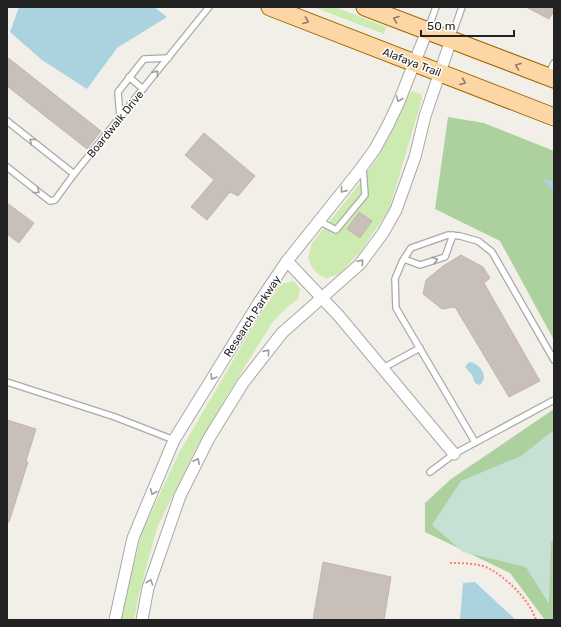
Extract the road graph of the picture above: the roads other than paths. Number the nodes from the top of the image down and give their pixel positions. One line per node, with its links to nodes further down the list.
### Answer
1 (209, 7): 8 (lane, Boardwalk Drive)
2 (270, 7): 9 (main road, Alafaya Trail, one-way to 9)
3 (365, 7): 6 (main road, one-way to 3)
4 (436, 7): 6 (lane)
5 (462, 7): 7 (lane)
6 (427, 31): 7 (main road); 9 (street, Research Parkway)
7 (451, 40): 10 (street); 11 (main road, one-way to 7)
8 (168, 58): 12 (lane); 13 (lane, Boardwalk Drive, one-way to 8)
9 (414, 63): 10 (main road, Alafaya Trail); 17 (street, Research Parkway, one-way to 17)
10 (440, 73): 14 (main road, Alafaya Trail, one-way to 14); 24 (street, one-way to 10)
11 (552, 73)
12 (129, 78): 13 (lane); 15 (lane)
13 (143, 89): 15 (lane, Boardwalk Drive)
14 (554, 117)
15 (120, 118): 19 (lane, Boardwalk Drive)
16 (7, 121): 19 (lane, one-way to 16)
17 (363, 165): 20 (street, Research Parkway, one-way to 20); 20 (lane)
18 (7, 167): 19 (lane, Boardwalk Drive, one-way to 19)
19 (74, 174)
20 (318, 221): 23 (street, Research Parkway)
21 (453, 235): 22 (lane); 22 (lane, one-way to 21); 26 (lane)
22 (404, 258): 25 (lane)
23 (287, 261): 24 (street); 30 (street, Research Parkway, one-way to 30)
24 (323, 297): 27 (street); 35 (street, one-way to 24)
25 (420, 348): 27 (lane); 31 (lane)
26 (554, 360)
27 (383, 368): 32 (street)
28 (7, 382): 30 (lane)
29 (554, 400): 31 (lane)
30 (174, 440): 34 (street, Research Parkway, one-way to 34)
31 (475, 442): 32 (lane)
32 (454, 454): 33 (lane)
33 (430, 472)
34 (115, 620)
35 (142, 620)

